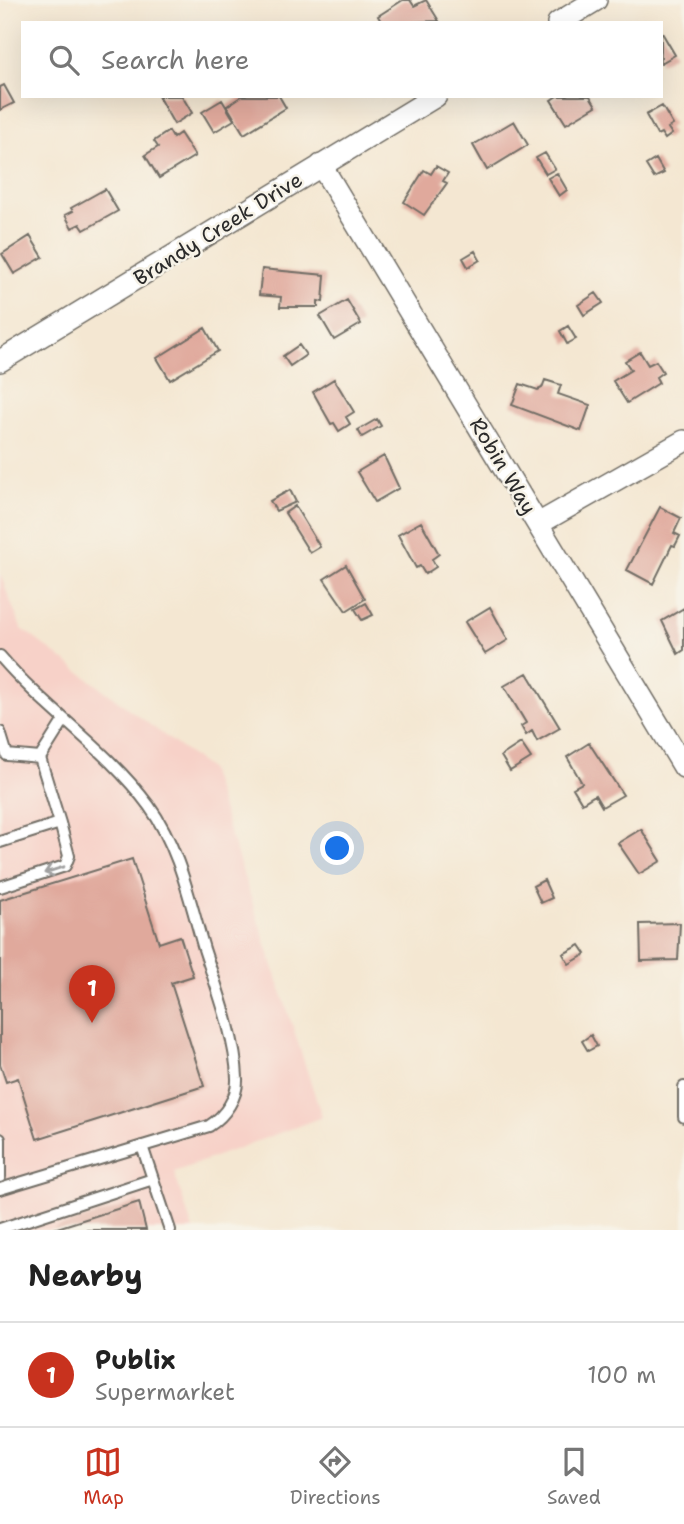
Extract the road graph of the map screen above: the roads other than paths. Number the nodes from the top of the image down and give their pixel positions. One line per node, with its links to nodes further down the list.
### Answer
1 (596, 0): 2 (street)
2 (561, 21)
3 (433, 98): 4 (street, Brandy Creek Drive)
4 (321, 165): 5 (street, Brandy Creek Drive); 7 (street, Robin Way)
5 (0, 361)
6 (684, 441): 7 (street)
7 (538, 524): 12 (street, Robin Way)
8 (0, 656): 9 (lane)
9 (64, 720): 11 (lane); 19 (lane)
10 (0, 732): 11 (lane)
11 (40, 758): 13 (lane)
12 (684, 767)
13 (60, 823): 14 (lane); 15 (lane, one-way to 15)
14 (0, 842)
15 (0, 887)
16 (684, 1087): 17 (lane)
17 (684, 1117)
18 (0, 1139): 20 (lane)
19 (142, 1146): 21 (lane); 22 (lane)
20 (0, 1177)
21 (153, 1180): 23 (lane); 24 (lane)
22 (0, 1189)
23 (0, 1229)
24 (170, 1230)

